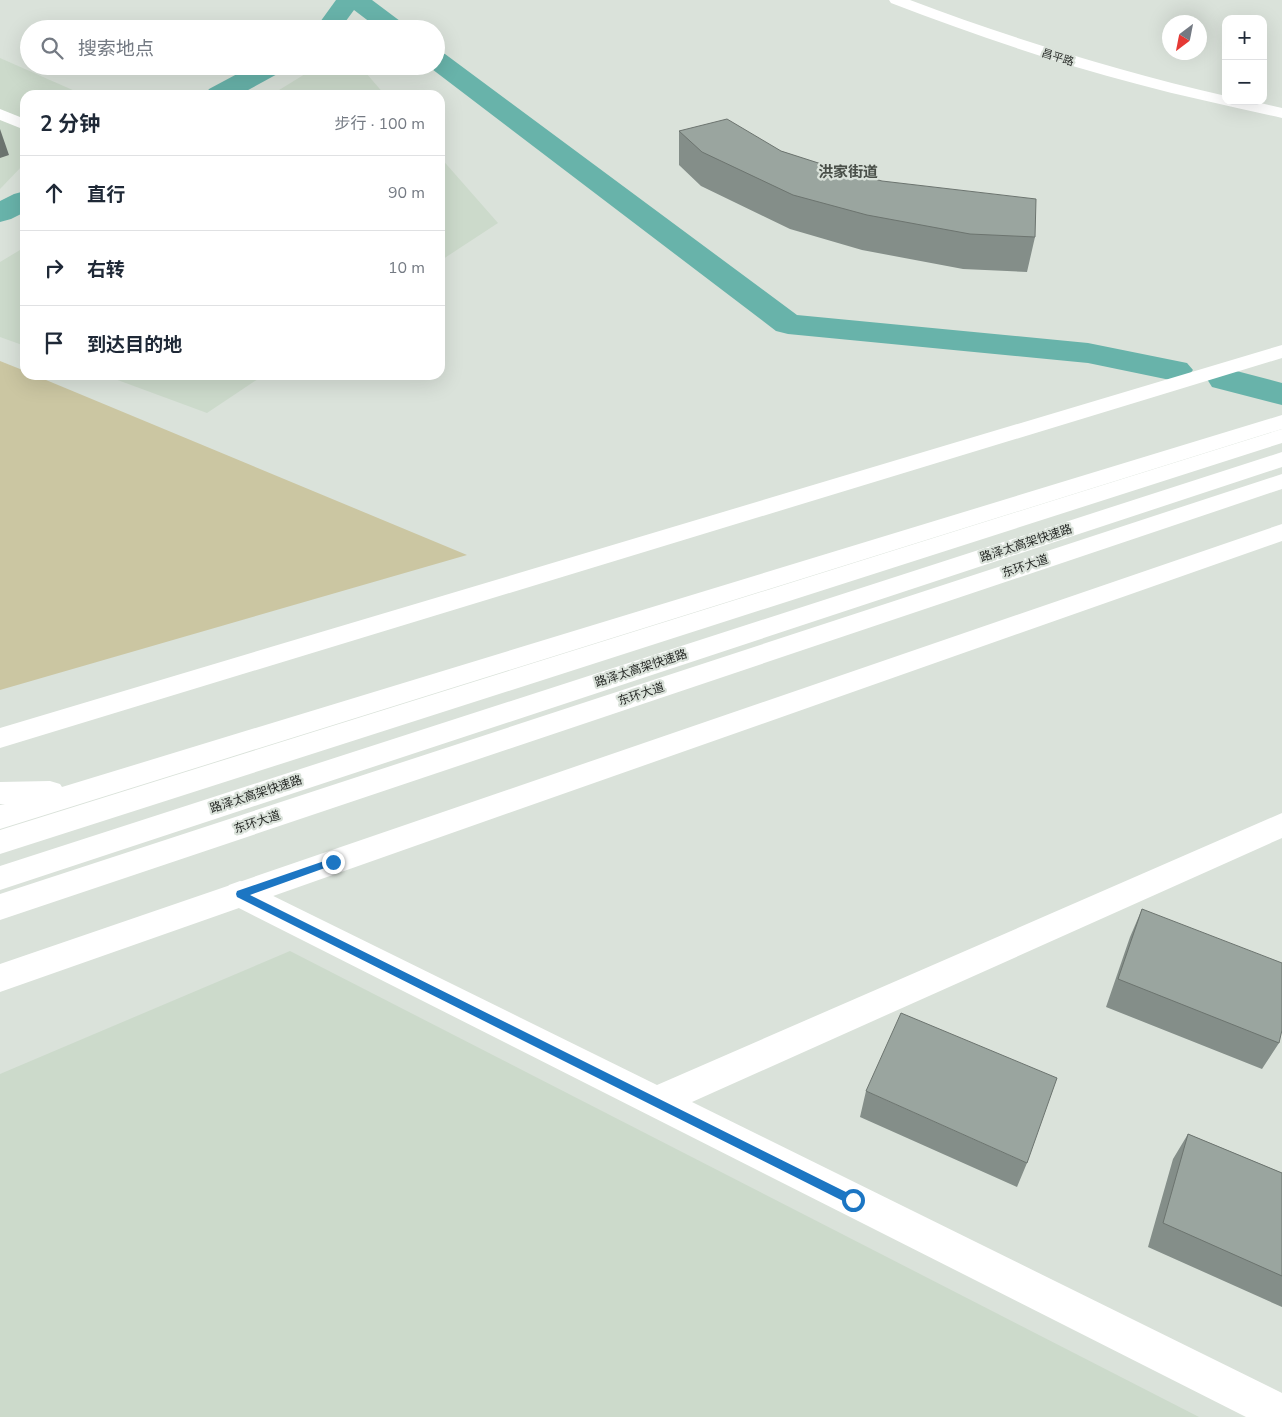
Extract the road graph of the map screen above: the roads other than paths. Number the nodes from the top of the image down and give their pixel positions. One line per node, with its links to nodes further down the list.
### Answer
1 (896, 0): 5 (main road, 昌平路)
2 (936, 0): 3 (main road, 昌平路)
3 (1222, 88)
4 (1267, 97): 6 (main road)
5 (1222, 100)
6 (1282, 100)
7 (1245, 105): 8 (main road, 昌平路)
8 (1282, 113)
9 (0, 114): 10 (main road)
10 (20, 123)
11 (1282, 351): 17 (main road)
12 (1282, 422): 18 (main road)
13 (1282, 436): 22 (main road, 路泽太高架快速路)
14 (1282, 459): 23 (main road, 路泽太高架快速路)
15 (1269, 485): 25 (main road, 东环大道)
16 (1282, 532): 24 (main road)
17 (0, 738)
18 (82, 792): 19 (main road); 20 (main road)
19 (0, 793)
20 (0, 817)
21 (1282, 825): 27 (main road)
22 (0, 842)
23 (0, 878)
24 (240, 894): 26 (main road); 27 (main road)
25 (0, 907)
26 (0, 978)
27 (656, 1102): 28 (main road)
28 (1282, 1414)

